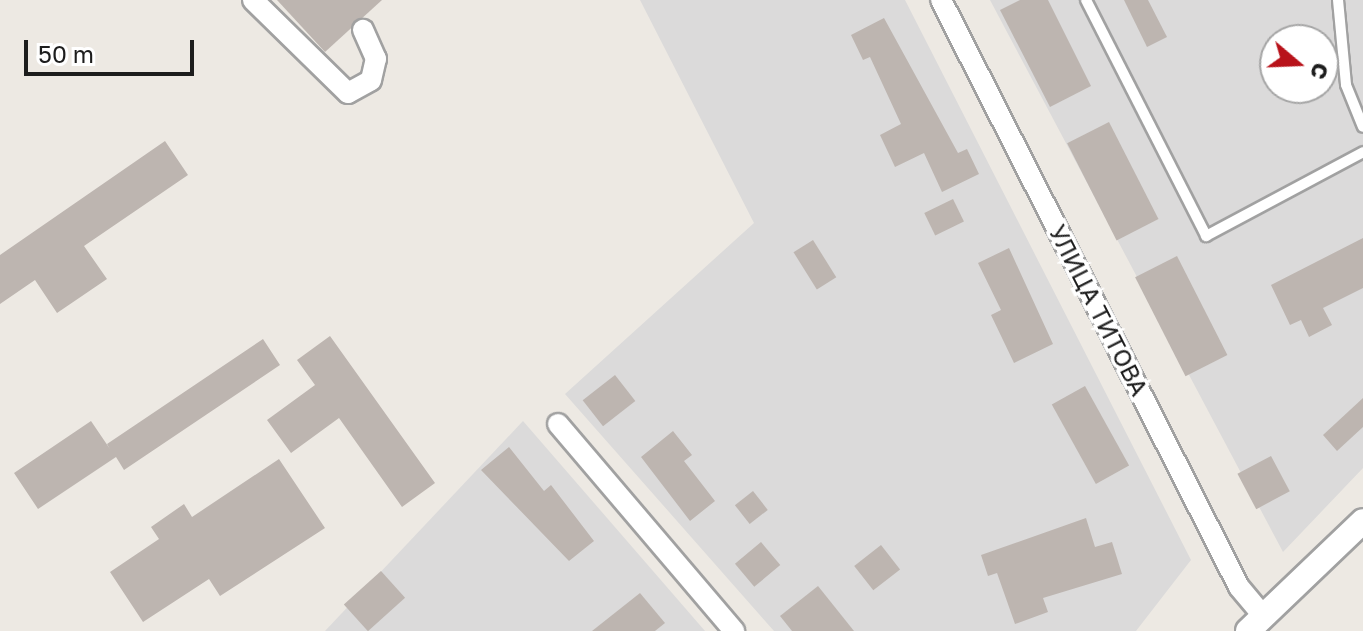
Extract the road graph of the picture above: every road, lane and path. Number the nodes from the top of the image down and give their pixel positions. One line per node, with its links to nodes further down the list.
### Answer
1 (253, 0): 5 (street)
2 (941, 0): 10 (street, УЛИЦА ТИТОВА)
3 (1086, 0): 7 (lane)
4 (1338, 0): 6 (lane)
5 (363, 30)
6 (1363, 127)
7 (1363, 152)
8 (558, 424): 11 (street)
9 (1363, 521): 10 (street)
10 (1255, 624)
11 (734, 631)

